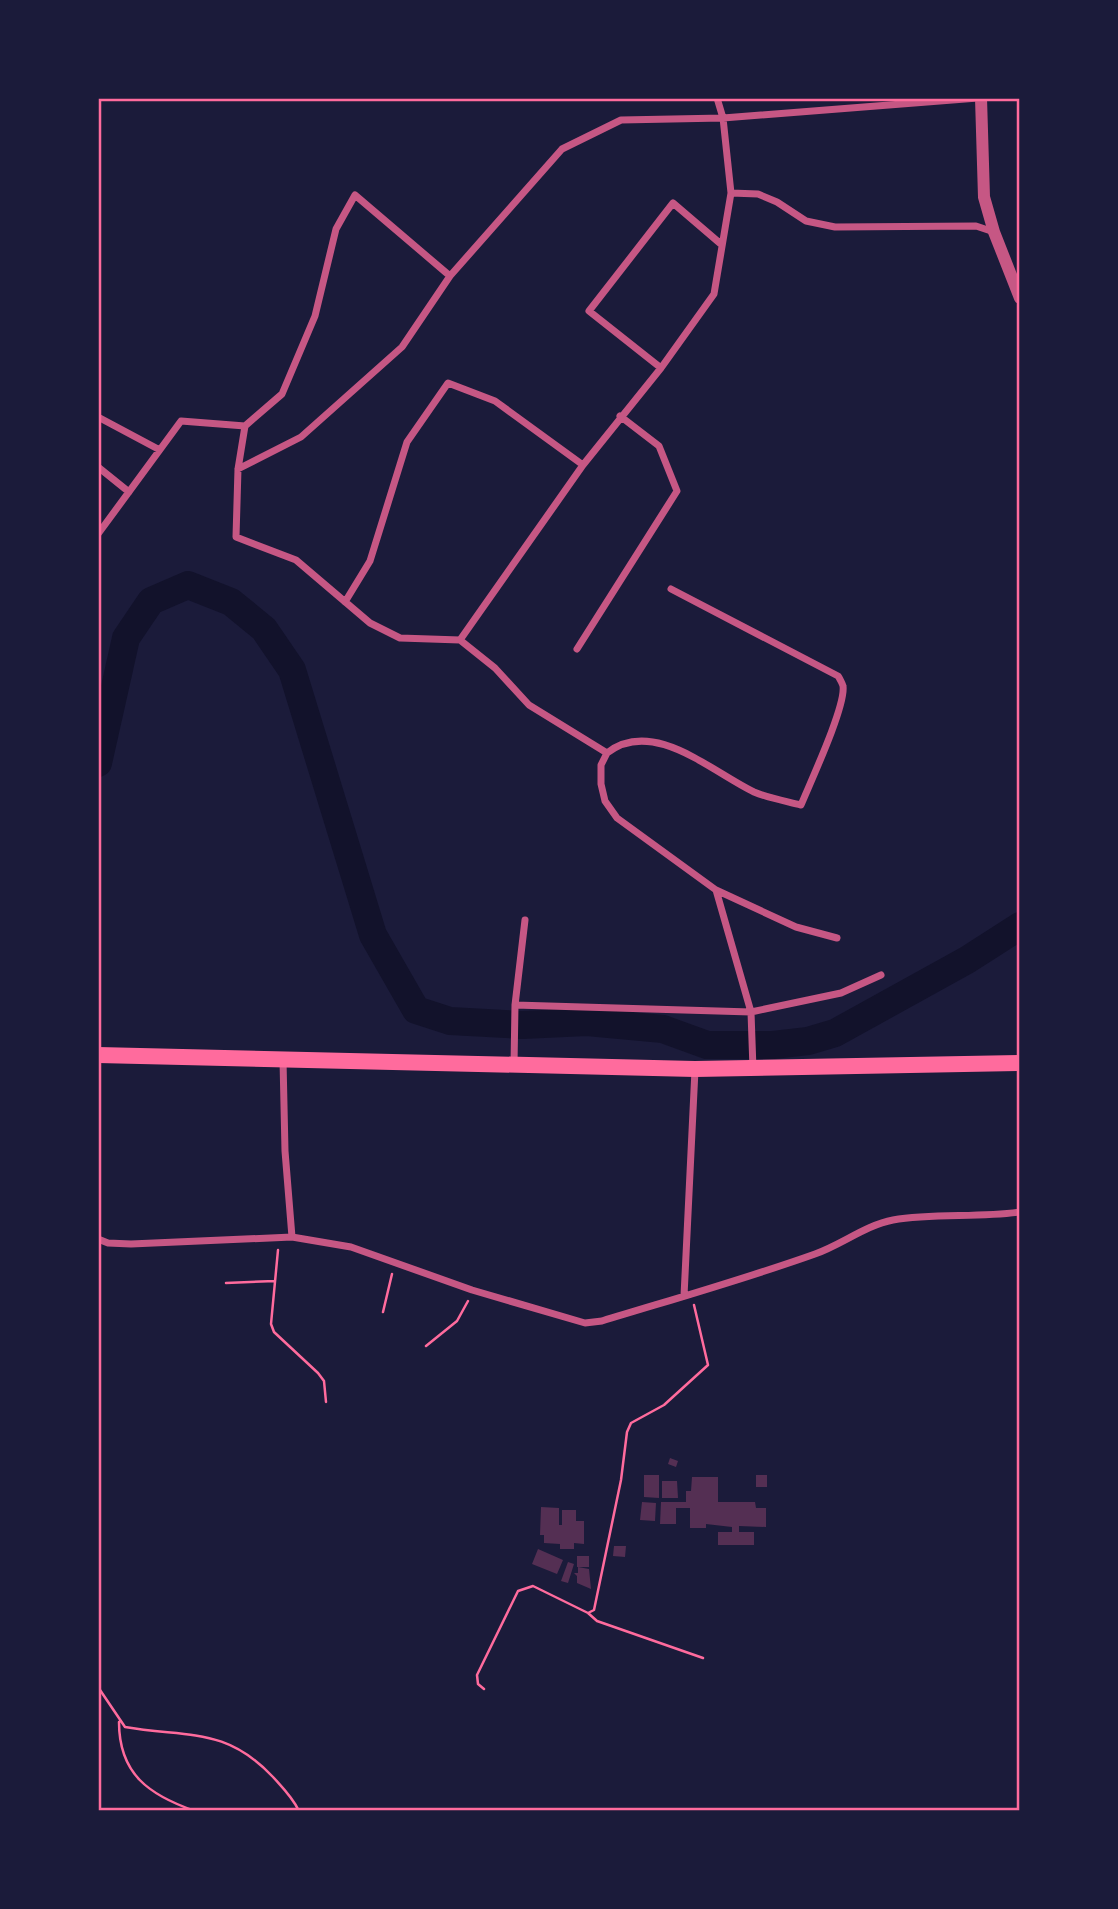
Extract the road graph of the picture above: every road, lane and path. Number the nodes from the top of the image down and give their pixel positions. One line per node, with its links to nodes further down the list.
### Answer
1 (717, 98): 3 (street)
2 (979, 98): 3 (street); 5 (street)
3 (723, 118): 4 (street); 7 (street)
4 (730, 193): 5 (street); 6 (street)
5 (994, 232): 8 (street)
6 (722, 245): 9 (street); 9 (street)
7 (450, 276): 12 (street); 16 (street)
8 (1020, 298)
9 (661, 368): 10 (street)
10 (620, 416): 14 (street); 22 (street)
11 (98, 417): 13 (street)
12 (245, 426): 13 (street); 16 (street)
13 (159, 449): 17 (street)
14 (583, 465): 20 (street); 21 (street)
15 (98, 467): 17 (street)
16 (238, 469): 20 (street)
17 (129, 492): 18 (street)
18 (98, 534)
19 (671, 589): 23 (street)
20 (345, 602): 21 (street)
21 (460, 640): 23 (street)
22 (577, 649)
23 (607, 753): 24 (street)
24 (716, 890): 26 (street); 29 (street)
25 (525, 920): 28 (street)
26 (837, 938)
27 (881, 975): 29 (street)
28 (515, 1009): 29 (street); 32 (street)
29 (751, 1012): 34 (street)
30 (98, 1055): 31 (main road)
31 (283, 1059): 32 (main road); 38 (street)
32 (514, 1059): 35 (main road)
33 (1020, 1063): 34 (main road)
34 (752, 1064): 35 (main road)
35 (695, 1069): 44 (street)
36 (1020, 1212): 44 (street)
37 (277, 1237): 38 (street); 39 (street); 41 (path)
38 (292, 1237): 40 (street)
39 (98, 1239)
40 (394, 1262): 43 (street); 45 (path)
41 (276, 1281): 42 (path); 47 (path)
42 (226, 1283)
43 (472, 1290): 44 (street); 46 (path)
44 (688, 1296): 48 (path)
45 (383, 1312)
46 (426, 1346)
47 (326, 1402)
48 (588, 1613): 49 (path); 51 (path)
49 (703, 1658)
50 (98, 1686): 52 (path)
51 (484, 1689)
52 (118, 1721): 53 (path); 54 (path)
53 (195, 1811)
54 (299, 1811)

